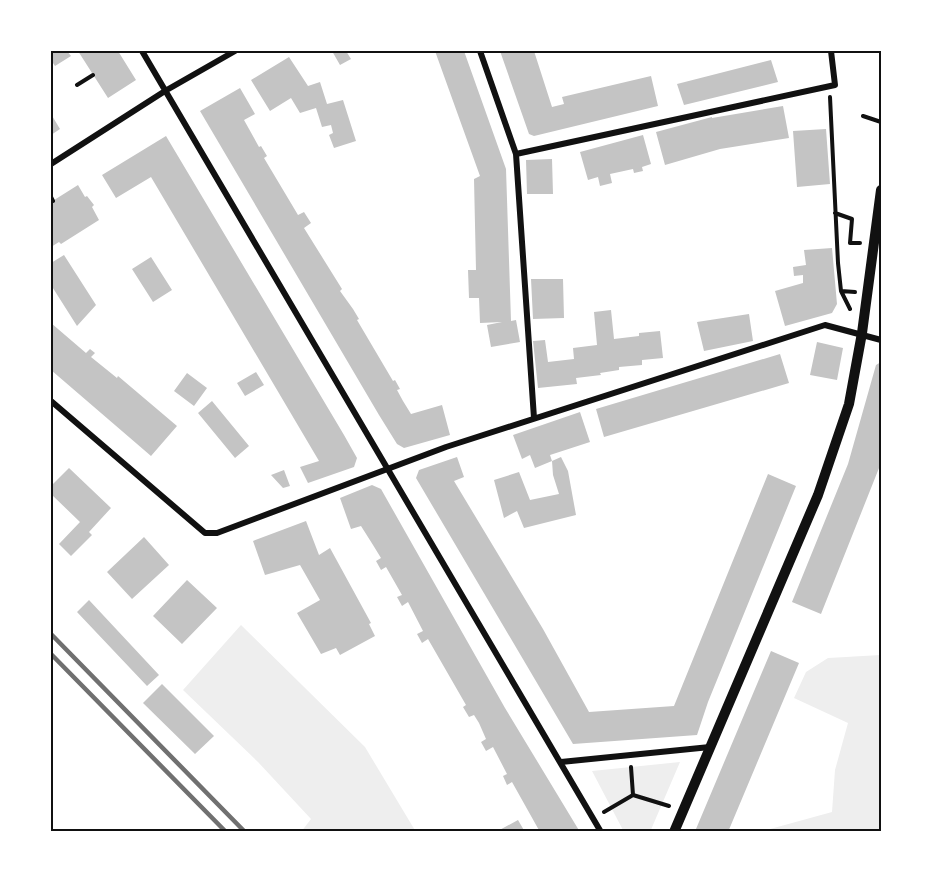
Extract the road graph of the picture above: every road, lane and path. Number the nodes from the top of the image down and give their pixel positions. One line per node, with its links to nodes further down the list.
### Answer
1 (142, 51): 8 (street)
2 (235, 51): 8 (street)
3 (480, 51): 11 (street)
4 (831, 51): 7 (street)
5 (93, 75): 6 (path)
6 (77, 84)
7 (835, 85): 11 (street); 14 (path)
8 (165, 91): 12 (street); 20 (street)
9 (863, 116): 10 (path)
10 (881, 122)
11 (516, 154): 19 (street)
12 (51, 164)
13 (881, 190): 15 (street)
14 (835, 213): 15 (path); 16 (path)
15 (873, 244): 16 (street)
16 (862, 333): 17 (street); 19 (street); 21 (street)
17 (881, 340)
18 (51, 401): 20 (street)
19 (534, 418): 20 (street)
20 (387, 468): 23 (street)
21 (710, 747): 22 (street); 28 (street)
22 (630, 754): 23 (street); 24 (path)
23 (561, 762): 26 (street)
24 (633, 795): 25 (path); 26 (path)
25 (668, 805)
26 (593, 819): 27 (street)
27 (600, 832)
28 (674, 832)

